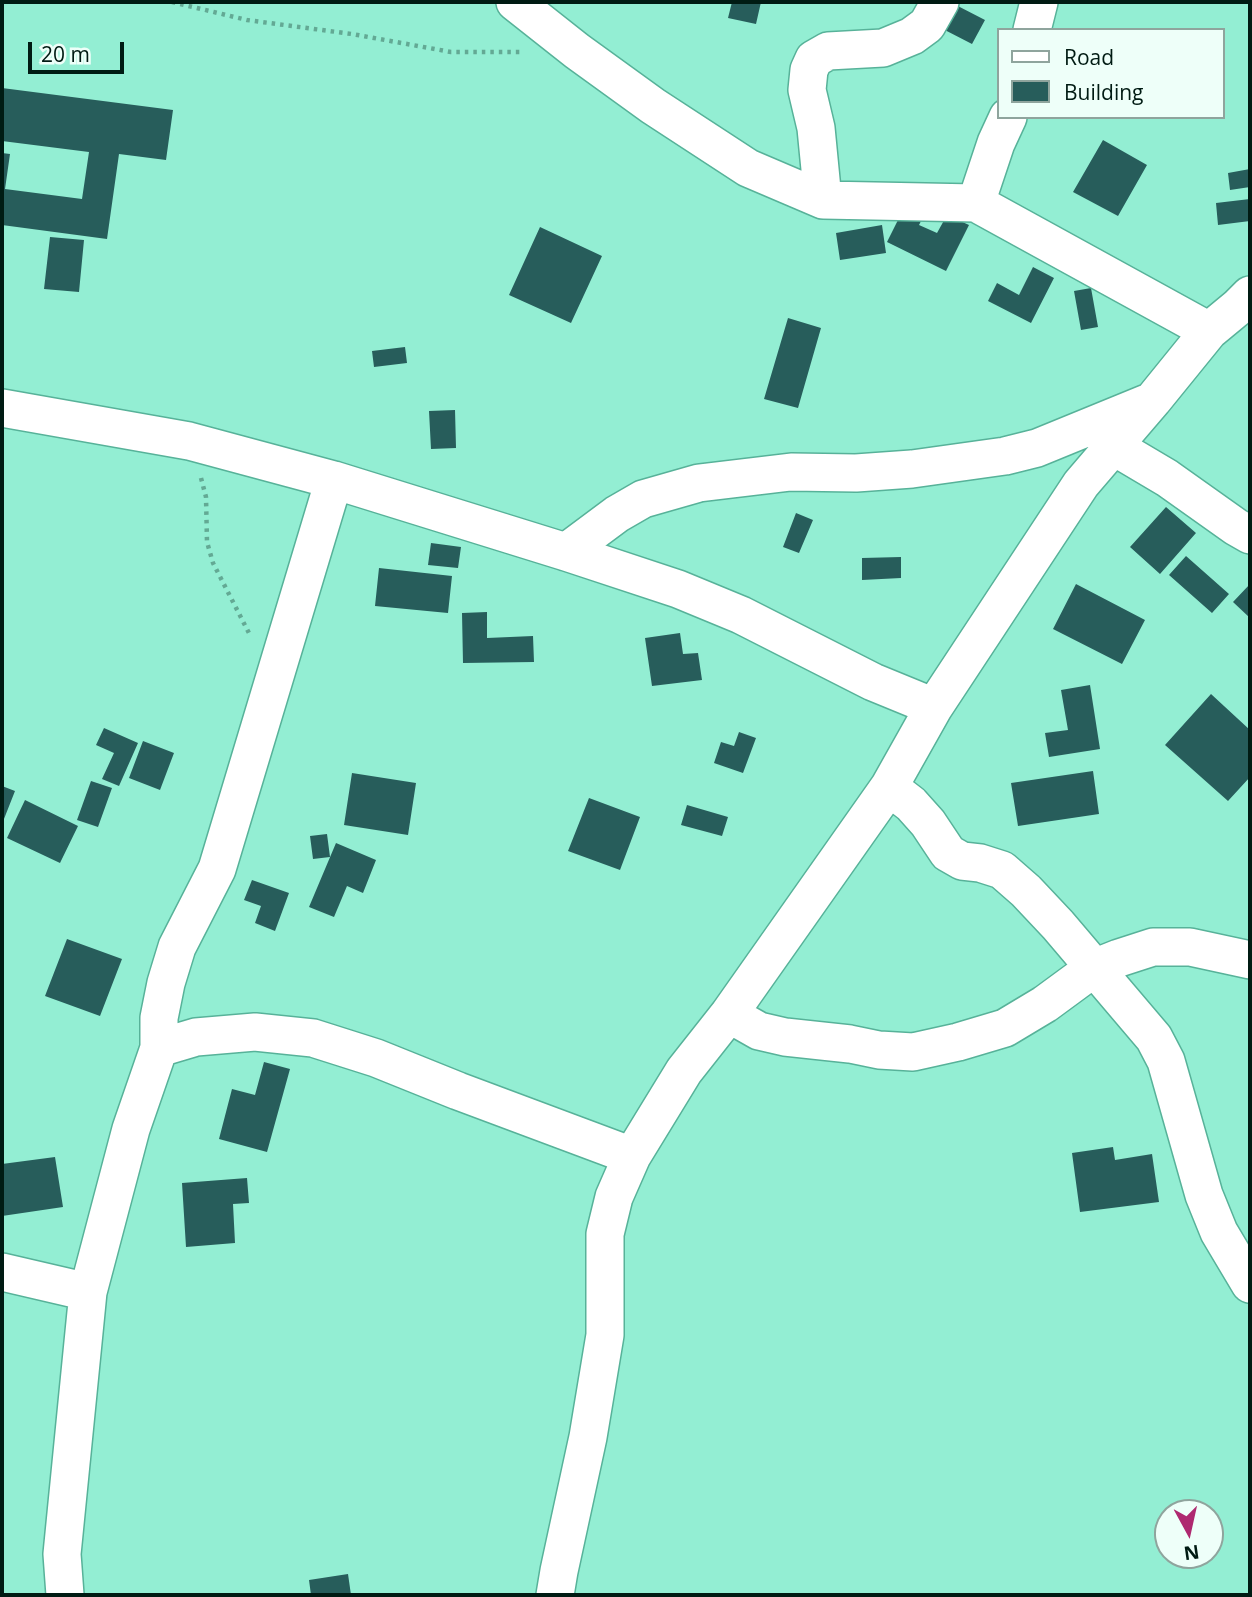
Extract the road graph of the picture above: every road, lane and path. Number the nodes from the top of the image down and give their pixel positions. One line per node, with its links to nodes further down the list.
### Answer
1 (172, 2): 6 (path)
2 (515, 2): 8 (street)
3 (940, 2): 8 (street)
4 (1039, 2): 5 (street)
5 (1032, 28)
6 (521, 52)
7 (1007, 119): 9 (street)
8 (823, 200): 9 (street)
9 (976, 202): 11 (street)
10 (1246, 303): 11 (street)
11 (1209, 331): 12 (street)
12 (1153, 400): 15 (street); 18 (street)
13 (2, 408): 14 (street)
14 (189, 440): 16 (street); 19 (path)
15 (1114, 446): 17 (street); 20 (street)
16 (334, 480): 18 (street); 19 (street)
17 (1250, 535)
18 (566, 552): 20 (street)
19 (274, 682): 25 (street)
20 (934, 707): 21 (street)
21 (889, 787): 23 (street); 24 (street)
22 (1250, 960): 23 (street)
23 (1094, 968): 24 (street); 28 (street)
24 (729, 1014): 26 (street)
25 (159, 1048): 26 (street); 29 (street)
26 (632, 1156): 31 (street)
27 (2, 1272): 29 (street)
28 (1250, 1284)
29 (88, 1292): 30 (street)
30 (65, 1595)
31 (555, 1595)

